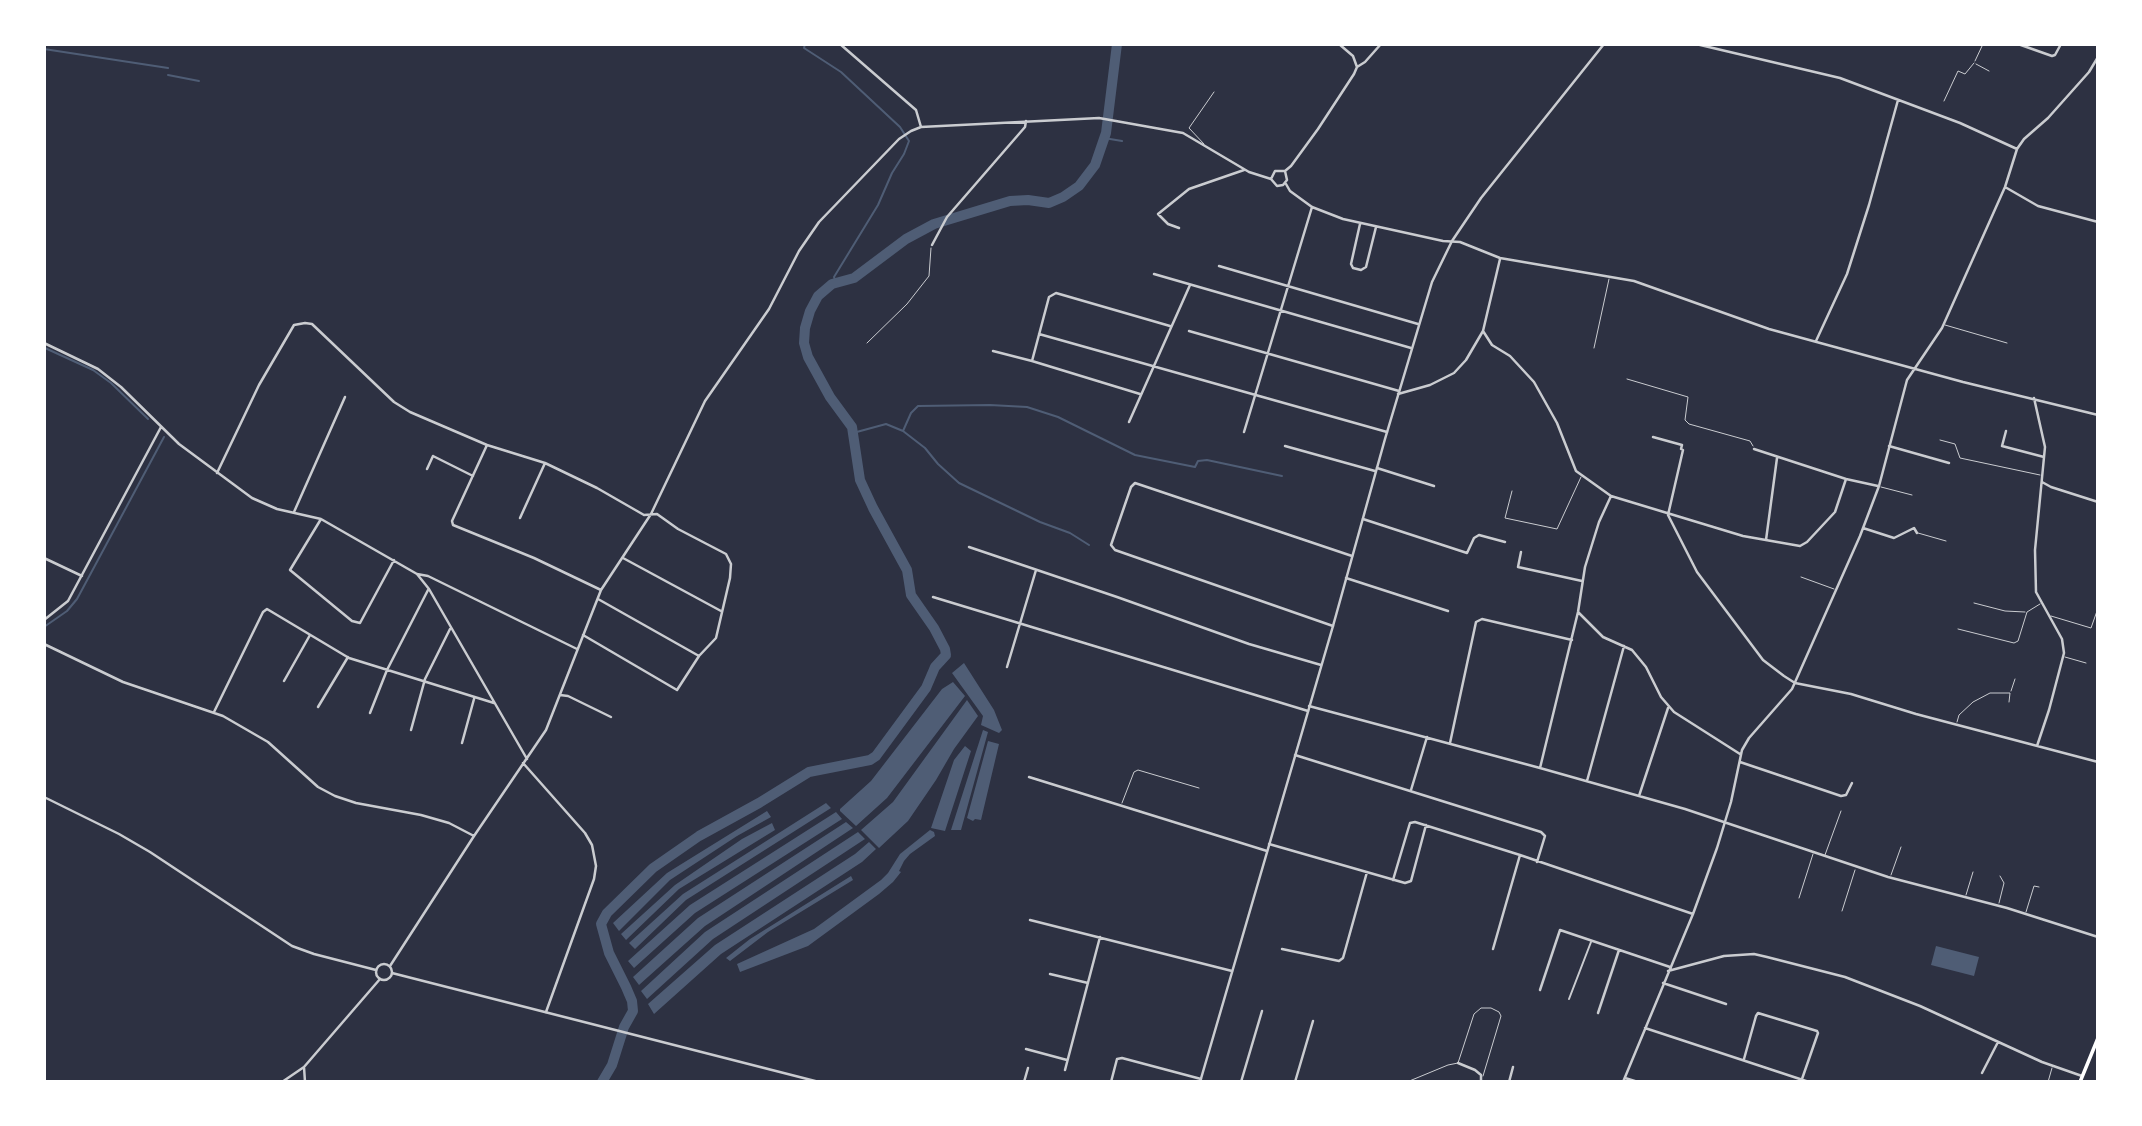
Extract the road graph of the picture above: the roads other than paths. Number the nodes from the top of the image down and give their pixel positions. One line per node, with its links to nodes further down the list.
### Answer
1 (840, 44): 17 (street)
2 (1339, 44): 11 (street)
3 (1381, 44): 11 (street)
4 (1604, 44): 30 (street)
5 (1696, 44): 14 (street)
6 (1983, 44): 10 (lane)
7 (2018, 44): 8 (street)
8 (2061, 44)
9 (2098, 57): 19 (street)
10 (1974, 63): 12 (lane); 15 (lane)
11 (1357, 67): 21 (street)
12 (1989, 71)
13 (1214, 92): 18 (lane)
14 (1898, 100): 19 (street); 45 (street)
15 (1944, 101)
16 (1026, 121): 17 (street); 18 (street); 31 (street)
17 (921, 127): 93 (street)
18 (1205, 146): 20 (street)
19 (2017, 149): 24 (street)
20 (1244, 170): 22 (street); 29 (street)
21 (1284, 171): 22 (street); 23 (street)
22 (1271, 179): 23 (street)
23 (1286, 183): 25 (street)
24 (2005, 187): 26 (street); 40 (street)
25 (1312, 207): 27 (street); 37 (street)
26 (2098, 222)
27 (1360, 223): 28 (street); 28 (street)
28 (1376, 227): 30 (street)
29 (1179, 228)
30 (1452, 241): 32 (street); 39 (street)
31 (932, 246): 47 (lane)
32 (1500, 258): 35 (street); 43 (street)
33 (1219, 266): 37 (street)
34 (1154, 274): 36 (street)
35 (1609, 276): 45 (street); 50 (lane)
36 (1190, 285): 38 (street); 41 (street)
37 (1288, 286): 38 (street); 39 (street)
38 (1280, 310): 49 (street); 52 (street)
39 (1418, 324): 49 (street)
40 (1943, 324): 48 (lane); 55 (street)
41 (1170, 326): 44 (street); 54 (street)
42 (1189, 331): 52 (street)
43 (1483, 331): 57 (street); 81 (street)
44 (1040, 334): 53 (street); 54 (street)
45 (1816, 341): 55 (street)
46 (44, 343): 64 (street)
47 (867, 343)
48 (2007, 343)
49 (1411, 348): 57 (street)
50 (1594, 348)
51 (993, 351): 53 (street)
52 (1267, 354): 57 (street); 59 (street)
53 (1032, 361): 58 (street)
54 (1153, 366): 58 (street); 59 (street)
55 (1914, 368): 61 (street); 72 (street)
56 (1627, 379): 73 (lane)
57 (1398, 392): 67 (street)
58 (1140, 394): 63 (street)
59 (1255, 394): 66 (street); 67 (street)
60 (345, 397): 92 (street)
61 (2034, 398): 62 (street); 74 (street)
62 (2098, 415)
63 (1129, 422)
64 (161, 427): 80 (street); 111 (street)
65 (2006, 431): 74 (street)
66 (1244, 432)
67 (1387, 432): 79 (street)
68 (1653, 436): 94 (street)
69 (1940, 440): 82 (lane)
70 (486, 445): 76 (street); 80 (street); 83 (street)
71 (1285, 446): 79 (street)
72 (1889, 446): 77 (street); 87 (street)
73 (1754, 449): 75 (street)
74 (2044, 457): 82 (street)
75 (1777, 458): 84 (street); 100 (street)
76 (545, 463): 93 (street); 95 (street)
77 (1949, 463)
78 (427, 470): 83 (street)
79 (1376, 470): 86 (street); 97 (street)
80 (217, 472): 92 (street)
81 (1582, 475): 88 (lane); 90 (street)
82 (2042, 475): 85 (street)
83 (473, 476): 117 (street)
84 (1846, 479): 87 (street); 100 (street)
85 (2042, 481): 91 (street); 120 (street)
86 (1434, 486)
87 (1879, 486): 89 (lane); 98 (street)
88 (1512, 491)
89 (1912, 495)
90 (1611, 496): 94 (street); 114 (street)
91 (2098, 502)
92 (294, 513): 96 (street)
93 (651, 514): 107 (street); 122 (street)
94 (1668, 515): 100 (street); 149 (street)
95 (520, 518)
96 (321, 519): 108 (street); 108 (street)
97 (1363, 519): 102 (street); 105 (street)
98 (1863, 528): 99 (street); 116 (street)
99 (1917, 533): 101 (lane)
100 (1766, 540)
101 (1946, 541)
102 (1505, 542)
103 (970, 547): 109 (street)
104 (1521, 552): 114 (street)
105 (1352, 556): 113 (street); 130 (street)
106 (44, 558): 111 (street)
107 (622, 558): 117 (street); 122 (street)
108 (394, 560): 110 (street)
109 (1036, 570): 129 (street); 143 (street)
110 (417, 574): 115 (street); 138 (street)
111 (82, 576): 128 (street)
112 (1801, 577): 116 (lane)
113 (1346, 578): 123 (street); 130 (street)
114 (1583, 582): 125 (street)
115 (429, 589): 131 (street); 145 (street)
116 (1837, 589): 149 (street)
117 (601, 590): 119 (street)
118 (933, 597): 129 (street)
119 (597, 598): 134 (street); 139 (street)
120 (2042, 602): 126 (lane); 127 (street)
121 (1974, 603): 126 (lane)
122 (721, 611): 139 (street)
123 (1448, 611)
124 (2097, 611): 127 (lane)
125 (1578, 612): 135 (street); 137 (street)
126 (2027, 612): 132 (lane)
127 (2049, 615): 141 (street)
128 (44, 620)
129 (1020, 623): 144 (street); 158 (street)
130 (1333, 626): 143 (street)
131 (451, 627): 148 (street); 154 (street)
132 (1958, 629)
133 (310, 635): 140 (street); 147 (street); 159 (street)
134 (583, 635): 138 (street); 139 (street)
135 (1572, 640): 166 (street); 174 (street)
136 (44, 644): 159 (street)
137 (1625, 645): 157 (street); 176 (street)
138 (578, 649): 151 (street)
139 (699, 656)
140 (348, 657): 145 (street); 156 (street)
141 (2063, 657): 142 (lane); 167 (street)
142 (2086, 663)
143 (1321, 665): 155 (street)
144 (1007, 667)
145 (387, 670): 148 (street); 160 (street)
146 (2015, 679): 150 (lane)
147 (284, 681)
148 (424, 682): 152 (street); 163 (street)
149 (1795, 683): 162 (street); 168 (street)
150 (2010, 694): 153 (lane); 162 (lane)
151 (561, 695): 161 (street); 170 (street)
152 (474, 697): 154 (street); 165 (street)
153 (2008, 702)
154 (494, 703): 170 (street)
155 (1309, 706): 158 (street); 164 (street)
156 (318, 707)
157 (1668, 708): 168 (street); 180 (street)
158 (1308, 711): 169 (street)
159 (214, 712): 186 (street)
160 (370, 713)
161 (611, 717)
162 (1956, 724): 167 (street)
163 (411, 730)
164 (1427, 737): 166 (street); 179 (street)
165 (462, 743)
166 (1450, 743): 174 (street)
167 (2037, 746): 172 (street)
168 (1740, 754): 171 (street)
169 (1295, 755): 179 (street); 187 (street)
170 (527, 758): 173 (street)
171 (1739, 762): 177 (street); 184 (street)
172 (2098, 762)
173 (523, 763): 186 (street); 229 (street)
174 (1540, 768): 176 (street)
175 (1029, 777): 182 (street)
176 (1587, 781): 180 (street)
177 (1852, 783)
178 (1199, 788): 182 (lane)
179 (1411, 790): 193 (street)
180 (1639, 796): 184 (street)
181 (44, 797): 218 (street)
182 (1121, 805): 189 (street)
183 (1841, 811): 192 (lane)
184 (1725, 823): 190 (street); 207 (street)
185 (1426, 825): 191 (street); 199 (street); 199 (street)
186 (474, 836): 216 (street)
187 (1269, 844): 189 (street); 195 (street)
188 (1901, 847): 198 (lane)
189 (1267, 851): 219 (street)
190 (1813, 852): 192 (street); 204 (lane)
191 (1520, 855): 193 (street); 214 (street)
192 (1825, 855): 194 (street)
193 (1537, 862): 207 (street)
194 (1857, 866): 198 (street); 206 (lane)
195 (1367, 872): 199 (street); 213 (street)
196 (1973, 872): 203 (lane)
197 (2000, 876): 205 (lane)
198 (1890, 877): 203 (street)
199 (1394, 880)
200 (2029, 884): 201 (lane)
201 (2034, 886): 202 (lane); 208 (lane)
202 (2039, 887)
203 (1966, 897): 205 (street)
204 (1799, 898)
205 (1998, 905): 208 (street)
206 (1842, 911)
207 (1693, 914): 217 (street)
208 (2025, 914): 211 (street)
209 (1030, 920): 210 (street)
210 (1100, 937): 219 (street); 223 (street)
211 (2098, 937)
212 (1591, 941): 215 (street); 225 (street); 226 (street)
213 (1282, 949)
214 (1493, 949)
215 (1619, 950): 217 (street); 230 (street)
216 (390, 966): 218 (street); 220 (street)
217 (1669, 969): 224 (street); 234 (street)
218 (376, 970): 222 (street)
219 (1233, 971): 248 (street)
220 (392, 973): 222 (street); 229 (street)
221 (1050, 974): 223 (street)
222 (380, 979): 240 (street)
223 (1088, 983): 237 (street)
224 (1663, 983): 227 (street); 232 (street)
225 (1540, 990)
226 (1569, 999)
227 (1726, 1004)
228 (1262, 1011): 254 (street)
229 (546, 1012): 251 (street)
230 (1598, 1013)
231 (1313, 1021): 255 (street)
232 (1645, 1028): 236 (street); 246 (street)
233 (2098, 1038): 245 (main road)
234 (1998, 1042): 239 (street); 244 (street)
235 (1026, 1049): 237 (street)
236 (1744, 1059): 247 (street); 247 (street)
237 (1067, 1060): 243 (street)
238 (1458, 1063): 256 (lane); 257 (street); 257 (lane)
239 (2053, 1066): 245 (street); 261 (lane)
240 (304, 1067): 249 (street); 250 (street)
241 (1514, 1067): 258 (street)
242 (1028, 1068): 252 (street)
243 (1065, 1070)
244 (1982, 1073)
245 (2082, 1076): 262 (main road)
246 (1624, 1080): 259 (street)
247 (1802, 1080): 260 (street)
248 (1201, 1081): 253 (street)
249 (282, 1082)
250 (305, 1082)
251 (818, 1082)
252 (1024, 1082)
253 (1111, 1082)
254 (1241, 1082)
255 (1295, 1082)
256 (1407, 1082)
257 (1481, 1082)
258 (1509, 1082)
259 (1638, 1082)
260 (1809, 1082)
261 (2048, 1082)
262 (2080, 1082)

